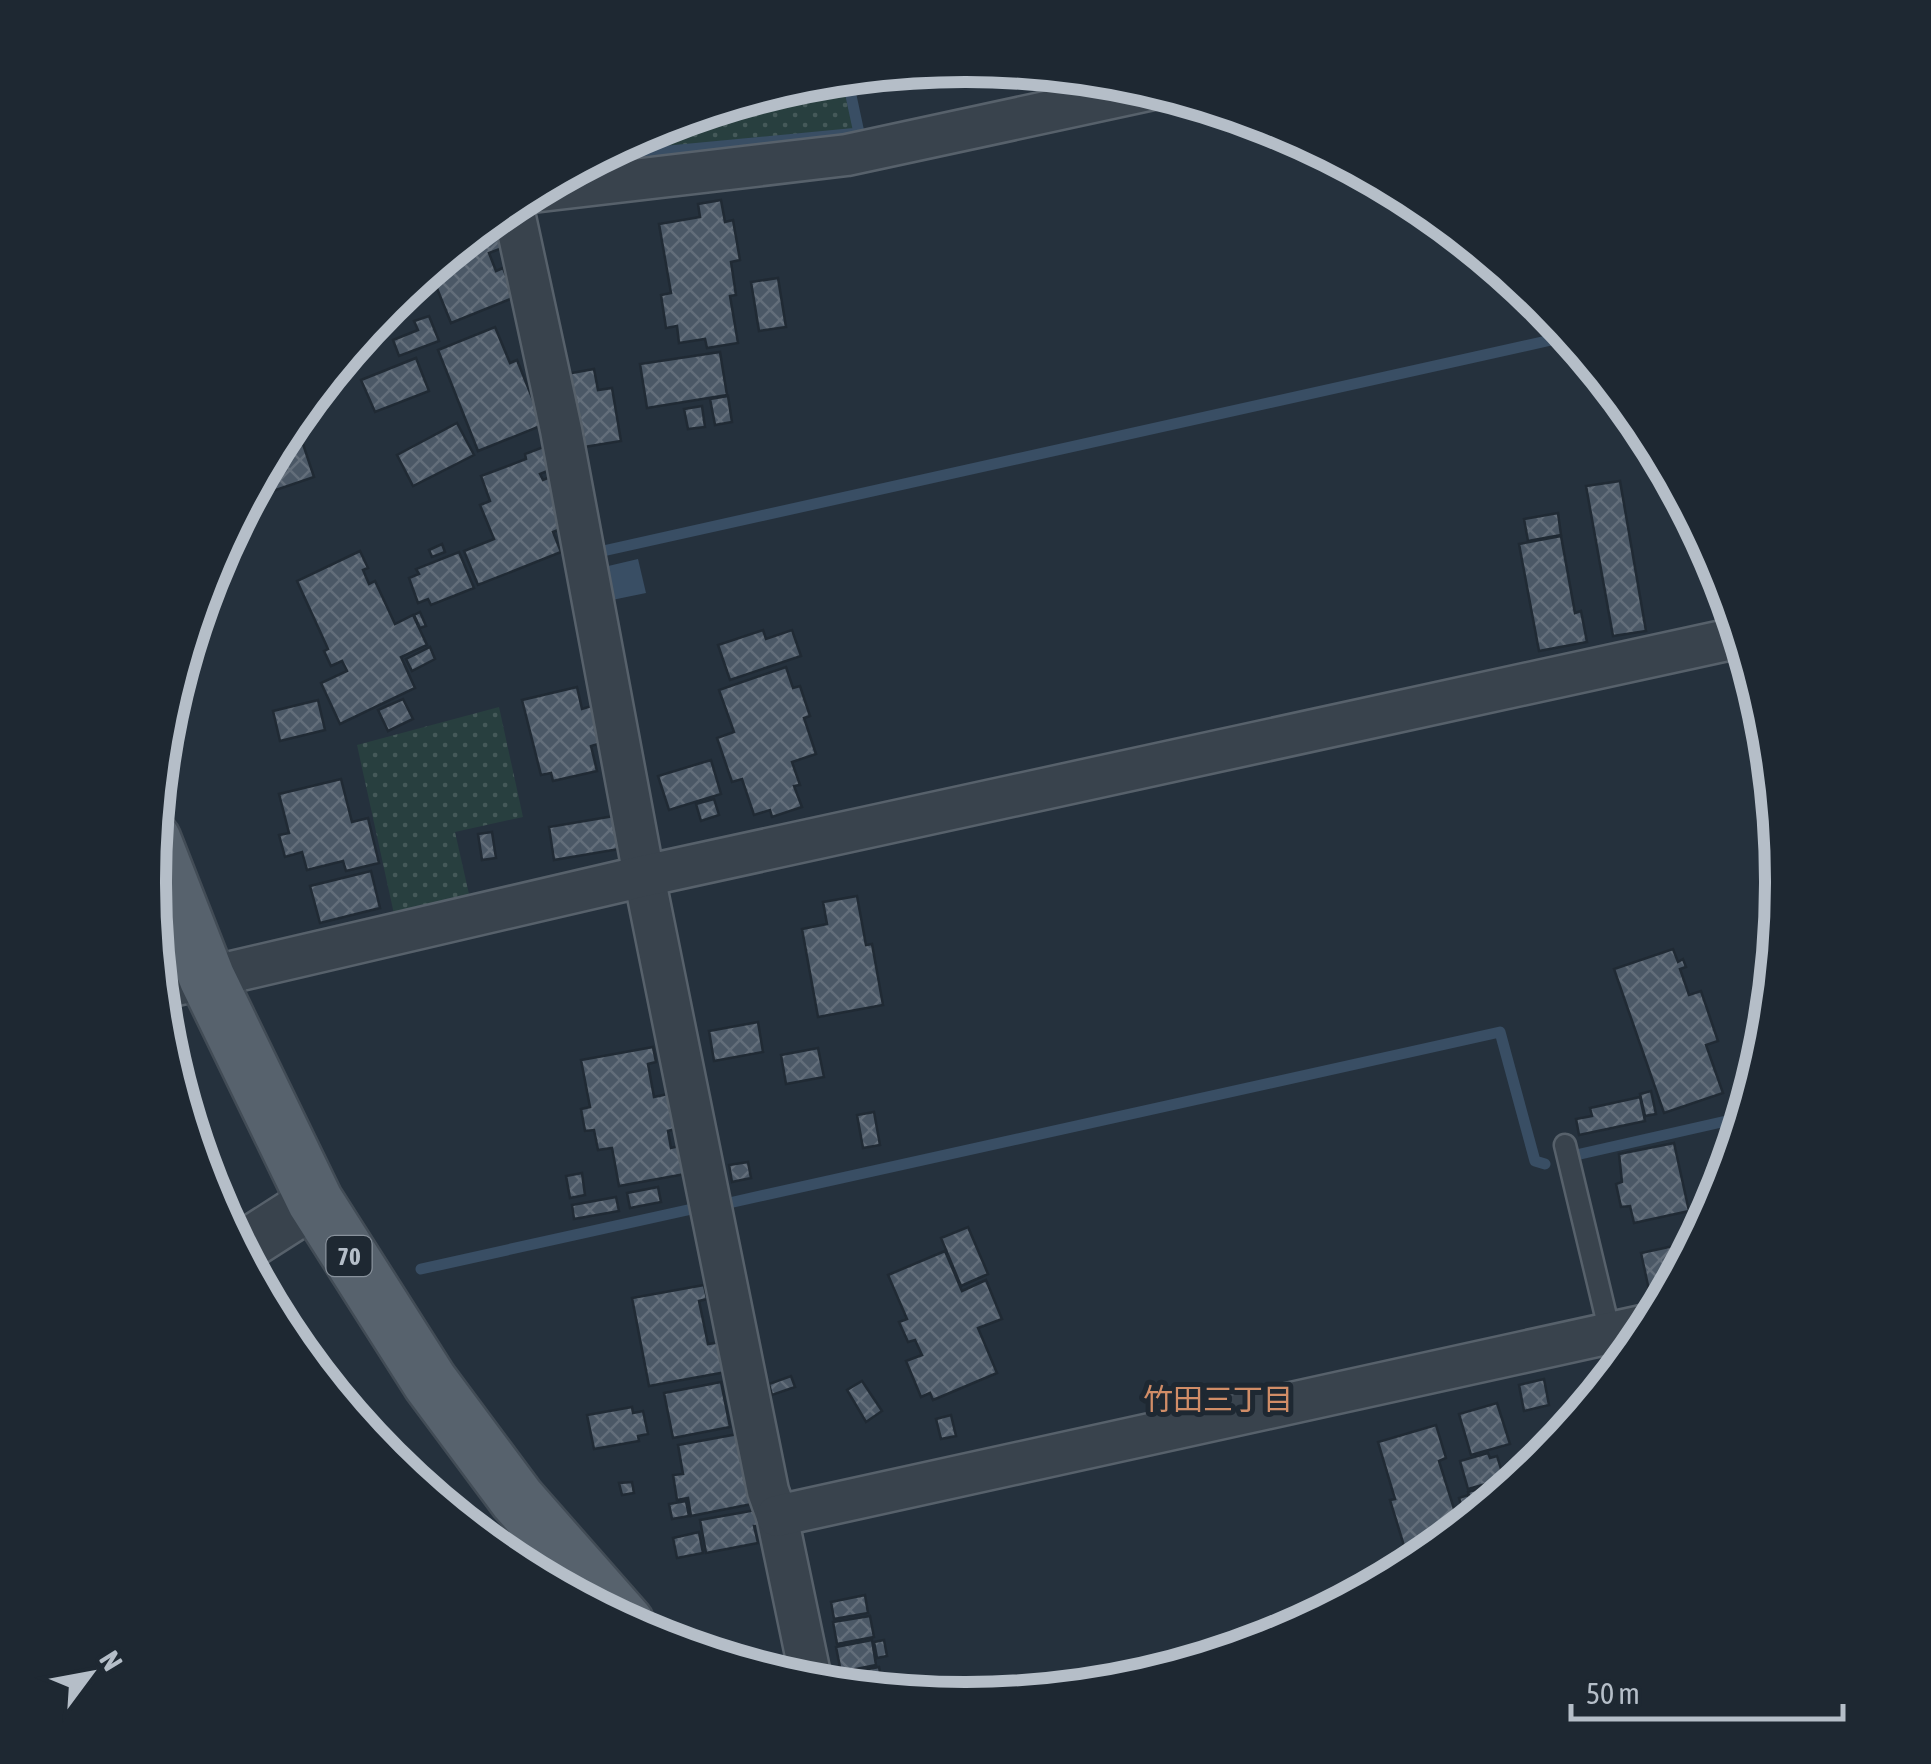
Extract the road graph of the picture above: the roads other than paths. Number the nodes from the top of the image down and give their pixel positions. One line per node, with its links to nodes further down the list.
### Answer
1 (1116, 97): 2 (street)
2 (570, 188)
3 (516, 221): 5 (street)
4 (1728, 641): 5 (street)
5 (644, 876): 7 (street); 13 (street)
6 (167, 907): 7 (main road, 70)
7 (183, 984): 9 (main road, 70)
8 (1564, 1145): 12 (lane)
9 (314, 1201): 10 (street); 14 (main road, 70)
10 (251, 1242)
11 (1628, 1329): 12 (street)
12 (1610, 1333): 13 (street)
13 (777, 1516): 15 (street)
14 (598, 1591)
15 (808, 1666)

